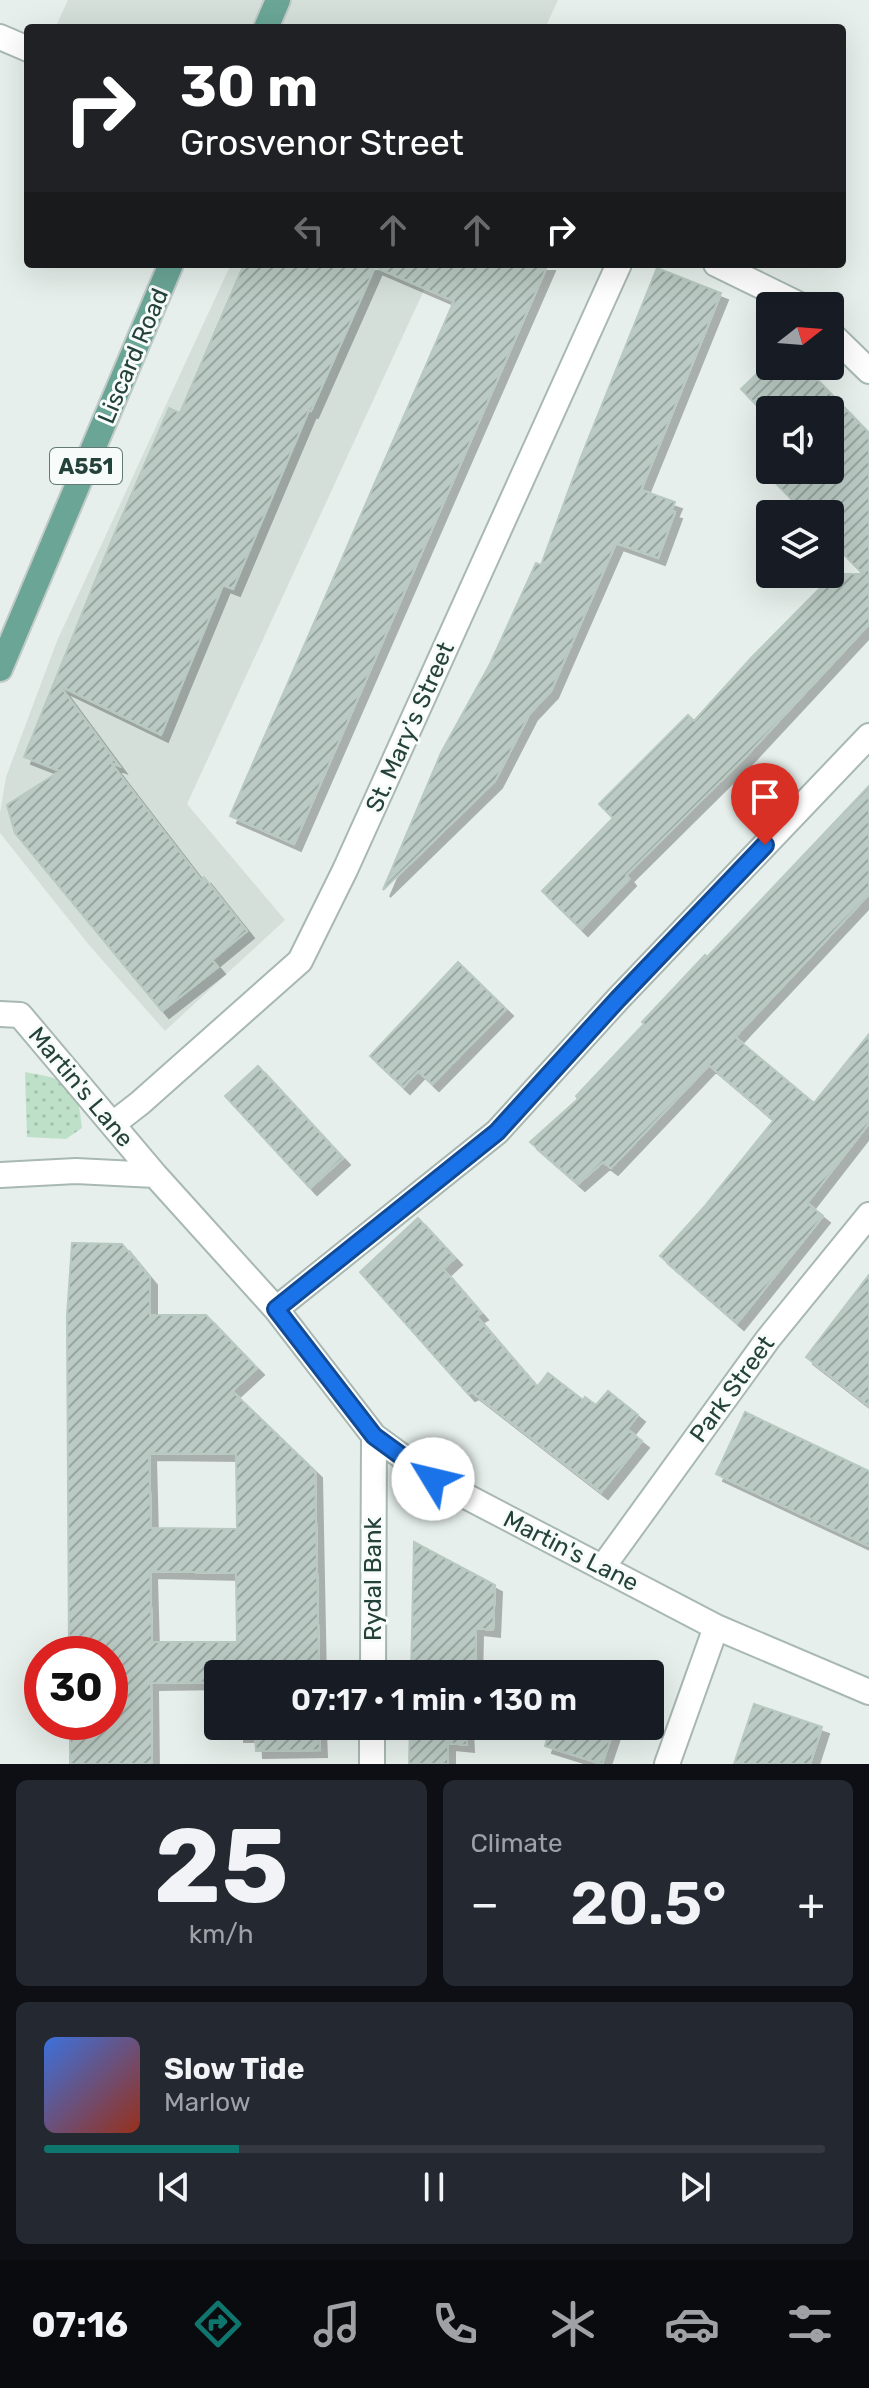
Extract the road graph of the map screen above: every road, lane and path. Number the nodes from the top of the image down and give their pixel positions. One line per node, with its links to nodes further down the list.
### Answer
1 (278, 0): 2 (main road)
2 (268, 24)
3 (0, 37): 4 (street)
4 (24, 47)
5 (169, 268): 11 (main road, Liscard Road / A551)
6 (617, 268): 14 (street, St. Mary's Street)
7 (724, 268): 8 (street)
8 (773, 292)
9 (844, 347): 10 (street)
10 (869, 371)
11 (0, 669)
12 (869, 736): 18 (street)
13 (0, 1014): 14 (street, Martin's Lane)
14 (113, 1124): 16 (street, Martin's Lane)
15 (0, 1175): 16 (street, Martin's Lane)
16 (155, 1175): 18 (street, Martin's Lane)
17 (869, 1215): 20 (street, Park Street)
18 (276, 1309): 19 (street, Martin's Lane)
19 (374, 1436): 20 (street, Martin's Lane); 22 (street, Rydal Bank)
20 (602, 1568): 21 (street, Martin's Lane)
21 (716, 1627): 23 (street, Martin's Lane); 26 (street)
22 (373, 1660)
23 (869, 1692)
24 (372, 1740): 25 (street)
25 (372, 1764)
26 (667, 1764)

